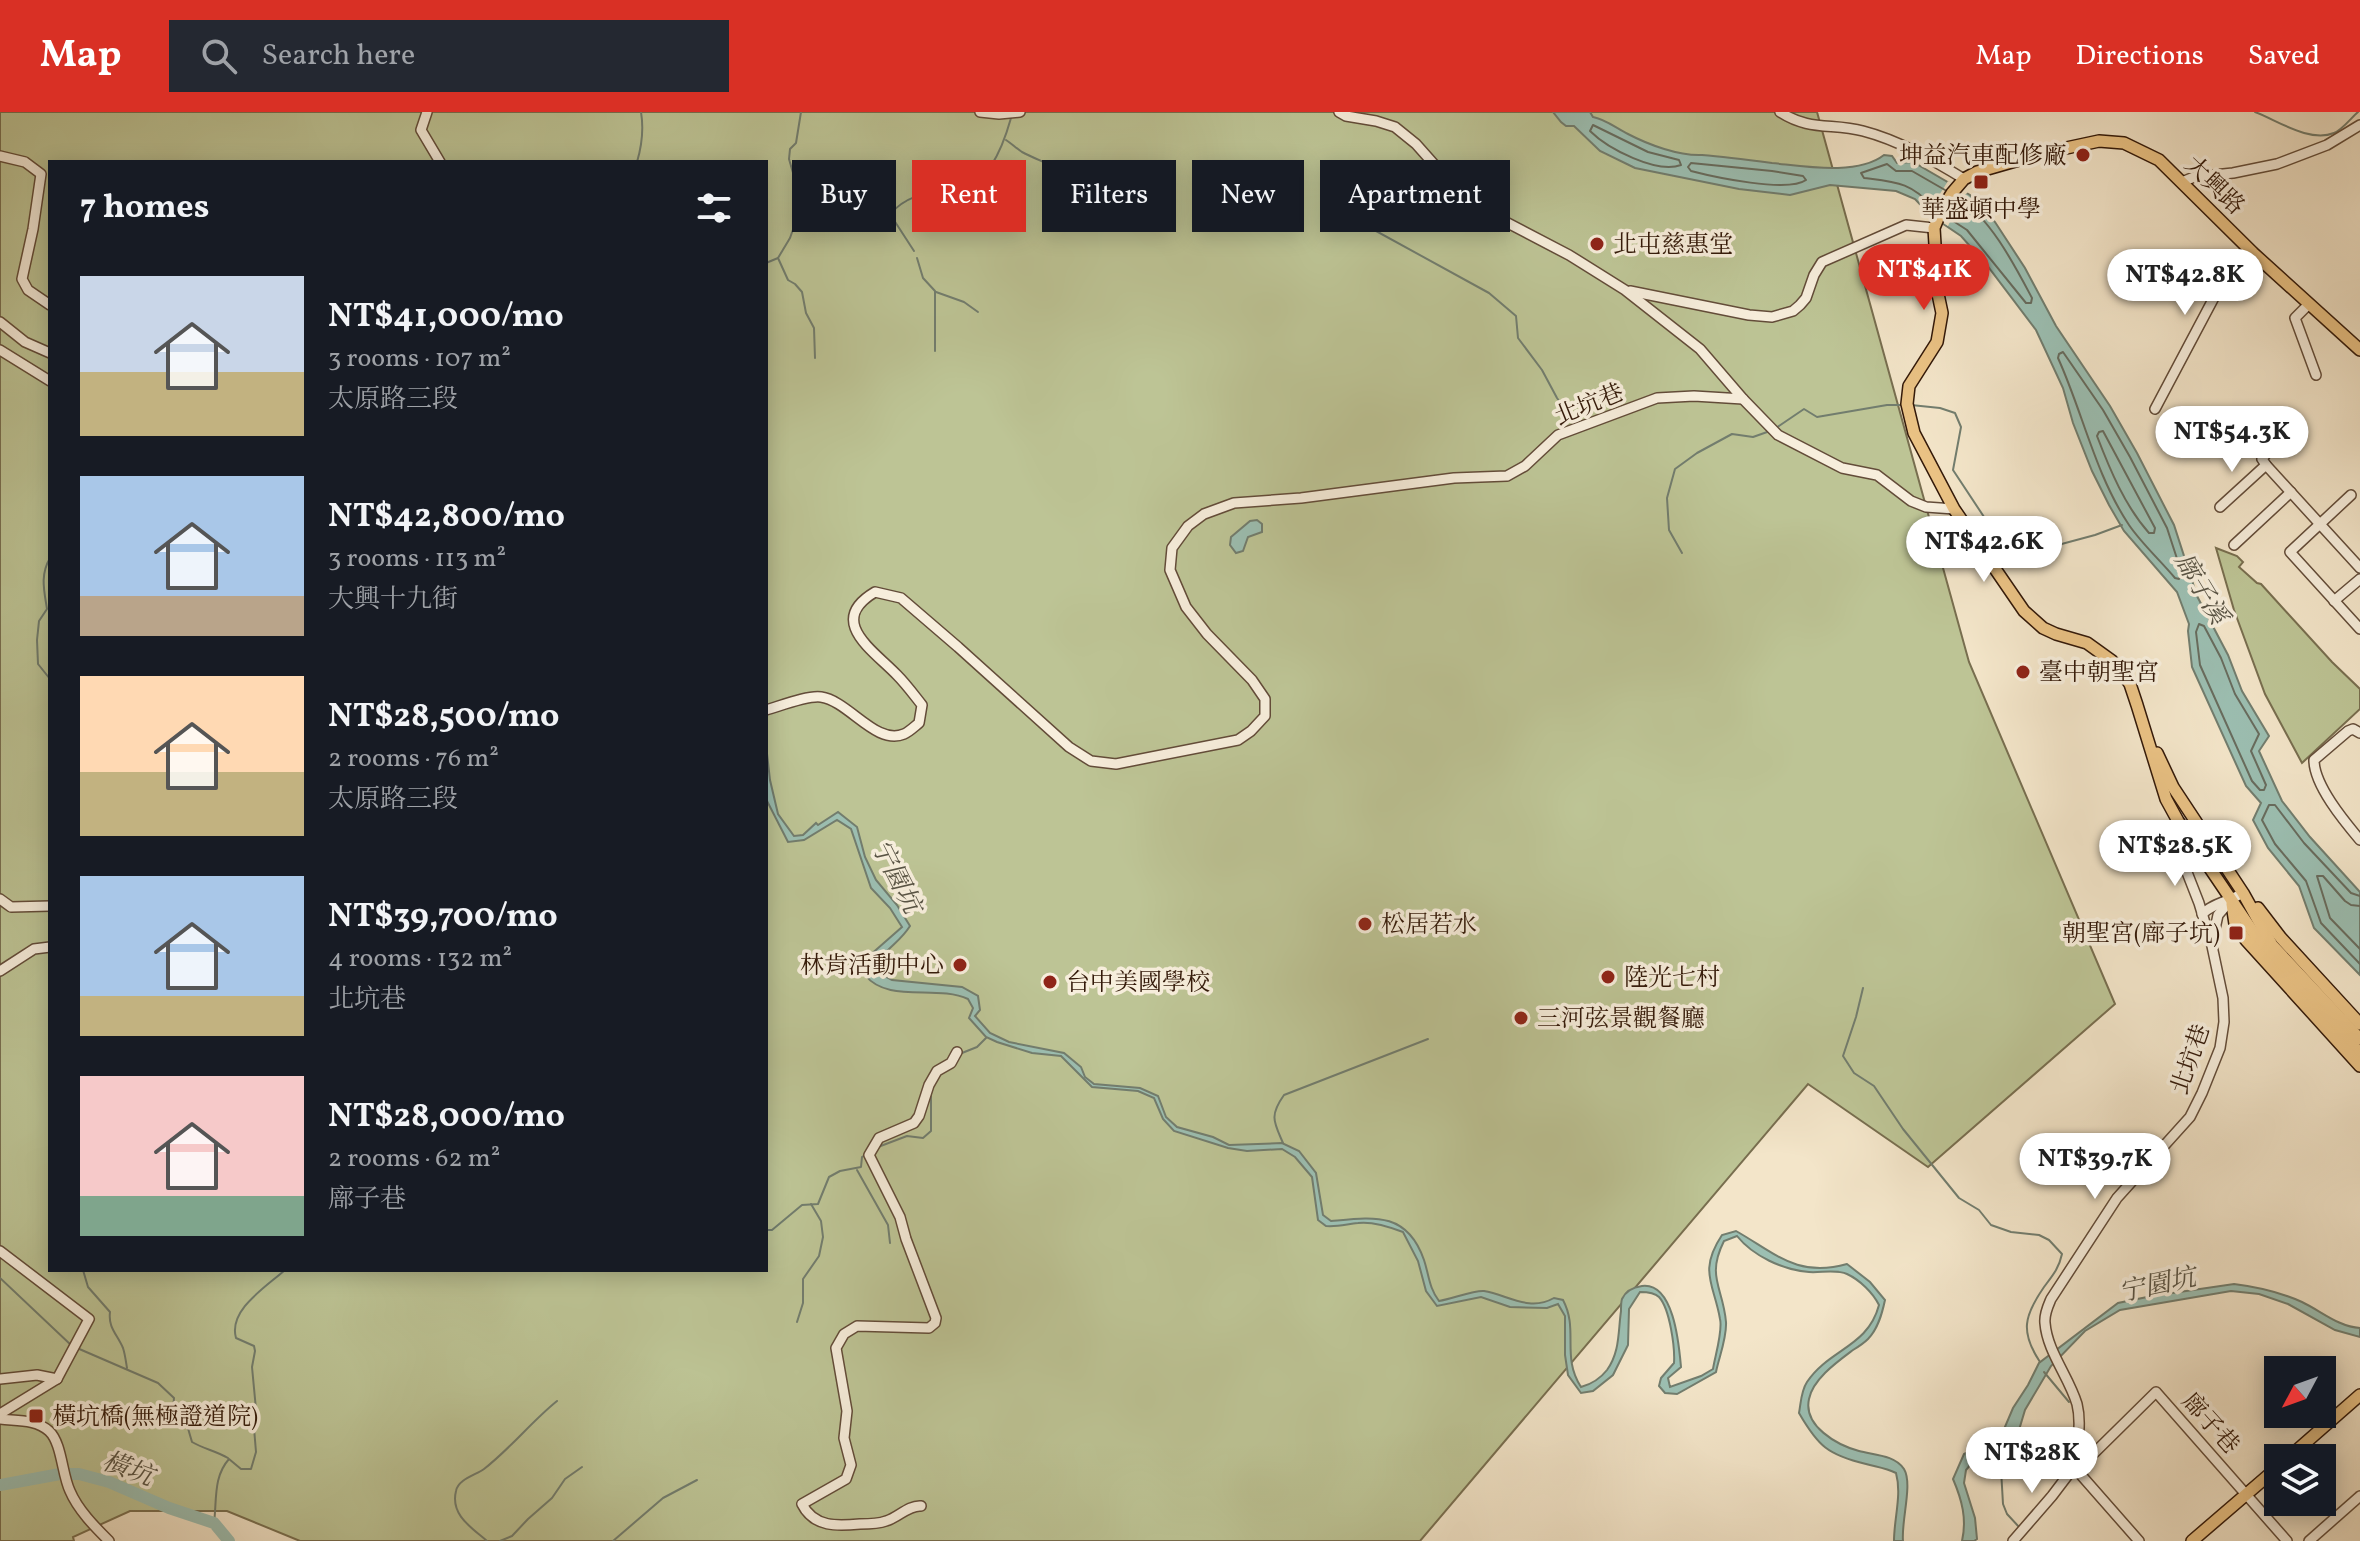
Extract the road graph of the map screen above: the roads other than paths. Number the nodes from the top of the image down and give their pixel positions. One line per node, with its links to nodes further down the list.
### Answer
1 (427, 112): 8 (street)
2 (980, 112): 3 (street)
3 (1020, 112)
4 (1339, 112): 13 (street)
5 (1780, 112): 9 (street)
6 (2360, 125): 10 (street)
7 (0, 156): 14 (street)
8 (439, 160)
9 (1962, 181): 10 (main road, 大興路); 11 (main road)
10 (2182, 182): 12 (main road, 大興路)
11 (1935, 226): 13 (street); 29 (main road)
12 (2253, 253): 15 (main road, 大興路); 23 (street)
13 (1625, 290): 22 (street)
14 (48, 304)
15 (2309, 304): 18 (main road, 大興路); 20 (street)
16 (0, 322): 19 (street)
17 (0, 350): 21 (street)
18 (2360, 350)
19 (48, 352)
20 (2316, 375)
21 (48, 380)
22 (1743, 399): 29 (street); 37 (street, 北坑巷)
23 (2155, 409)
24 (2271, 448): 25 (street)
25 (2266, 465): 26 (street); 28 (street)
26 (2291, 492): 30 (street); 31 (street)
27 (2351, 495): 30 (street)
28 (2220, 507)
29 (1954, 509): 36 (main road)
30 (2320, 524): 32 (street); 34 (street)
31 (2234, 545)
32 (2360, 568)
33 (2360, 579): 34 (street)
34 (2334, 601): 35 (street)
35 (2360, 629)
36 (2137, 705): 39 (main road); 41 (main road)
37 (768, 709)
38 (2356, 731): 40 (street)
39 (2178, 821): 43 (main road); 45 (street, 北坑巷)
40 (2360, 840)
41 (2243, 893): 43 (street); 49 (main road); 50 (main road)
42 (0, 899): 44 (street)
43 (2231, 900): 45 (street); 46 (street); 52 (main road); 53 (main road)
44 (48, 906)
45 (2202, 914): 46 (street, 北坑巷)
46 (2212, 946): 62 (street, 北坑巷)
47 (48, 947): 48 (street)
48 (0, 971)
49 (2360, 1024)
50 (2360, 1039)
51 (957, 1052): 67 (street)
52 (2360, 1053)
53 (2360, 1066)
54 (0, 1251): 56 (street)
55 (0, 1379): 56 (street)
56 (57, 1379): 59 (street)
57 (2360, 1395): 60 (main road)
58 (2360, 1405): 61 (main road)
59 (0, 1416): 68 (street)
60 (2304, 1444)
61 (2315, 1444)
62 (2074, 1467): 66 (street, 廍子巷); 69 (street, 廍子巷); 70 (street)
63 (2264, 1481): 66 (main road)
64 (2264, 1486): 66 (main road)
65 (2360, 1496): 74 (street)
66 (2249, 1497): 71 (main road); 72 (main road); 73 (street)
67 (921, 1506)
68 (109, 1541)
69 (2013, 1541)
70 (2139, 1541)
71 (2192, 1541)
72 (2204, 1541)
73 (2287, 1541)
74 (2309, 1541)

